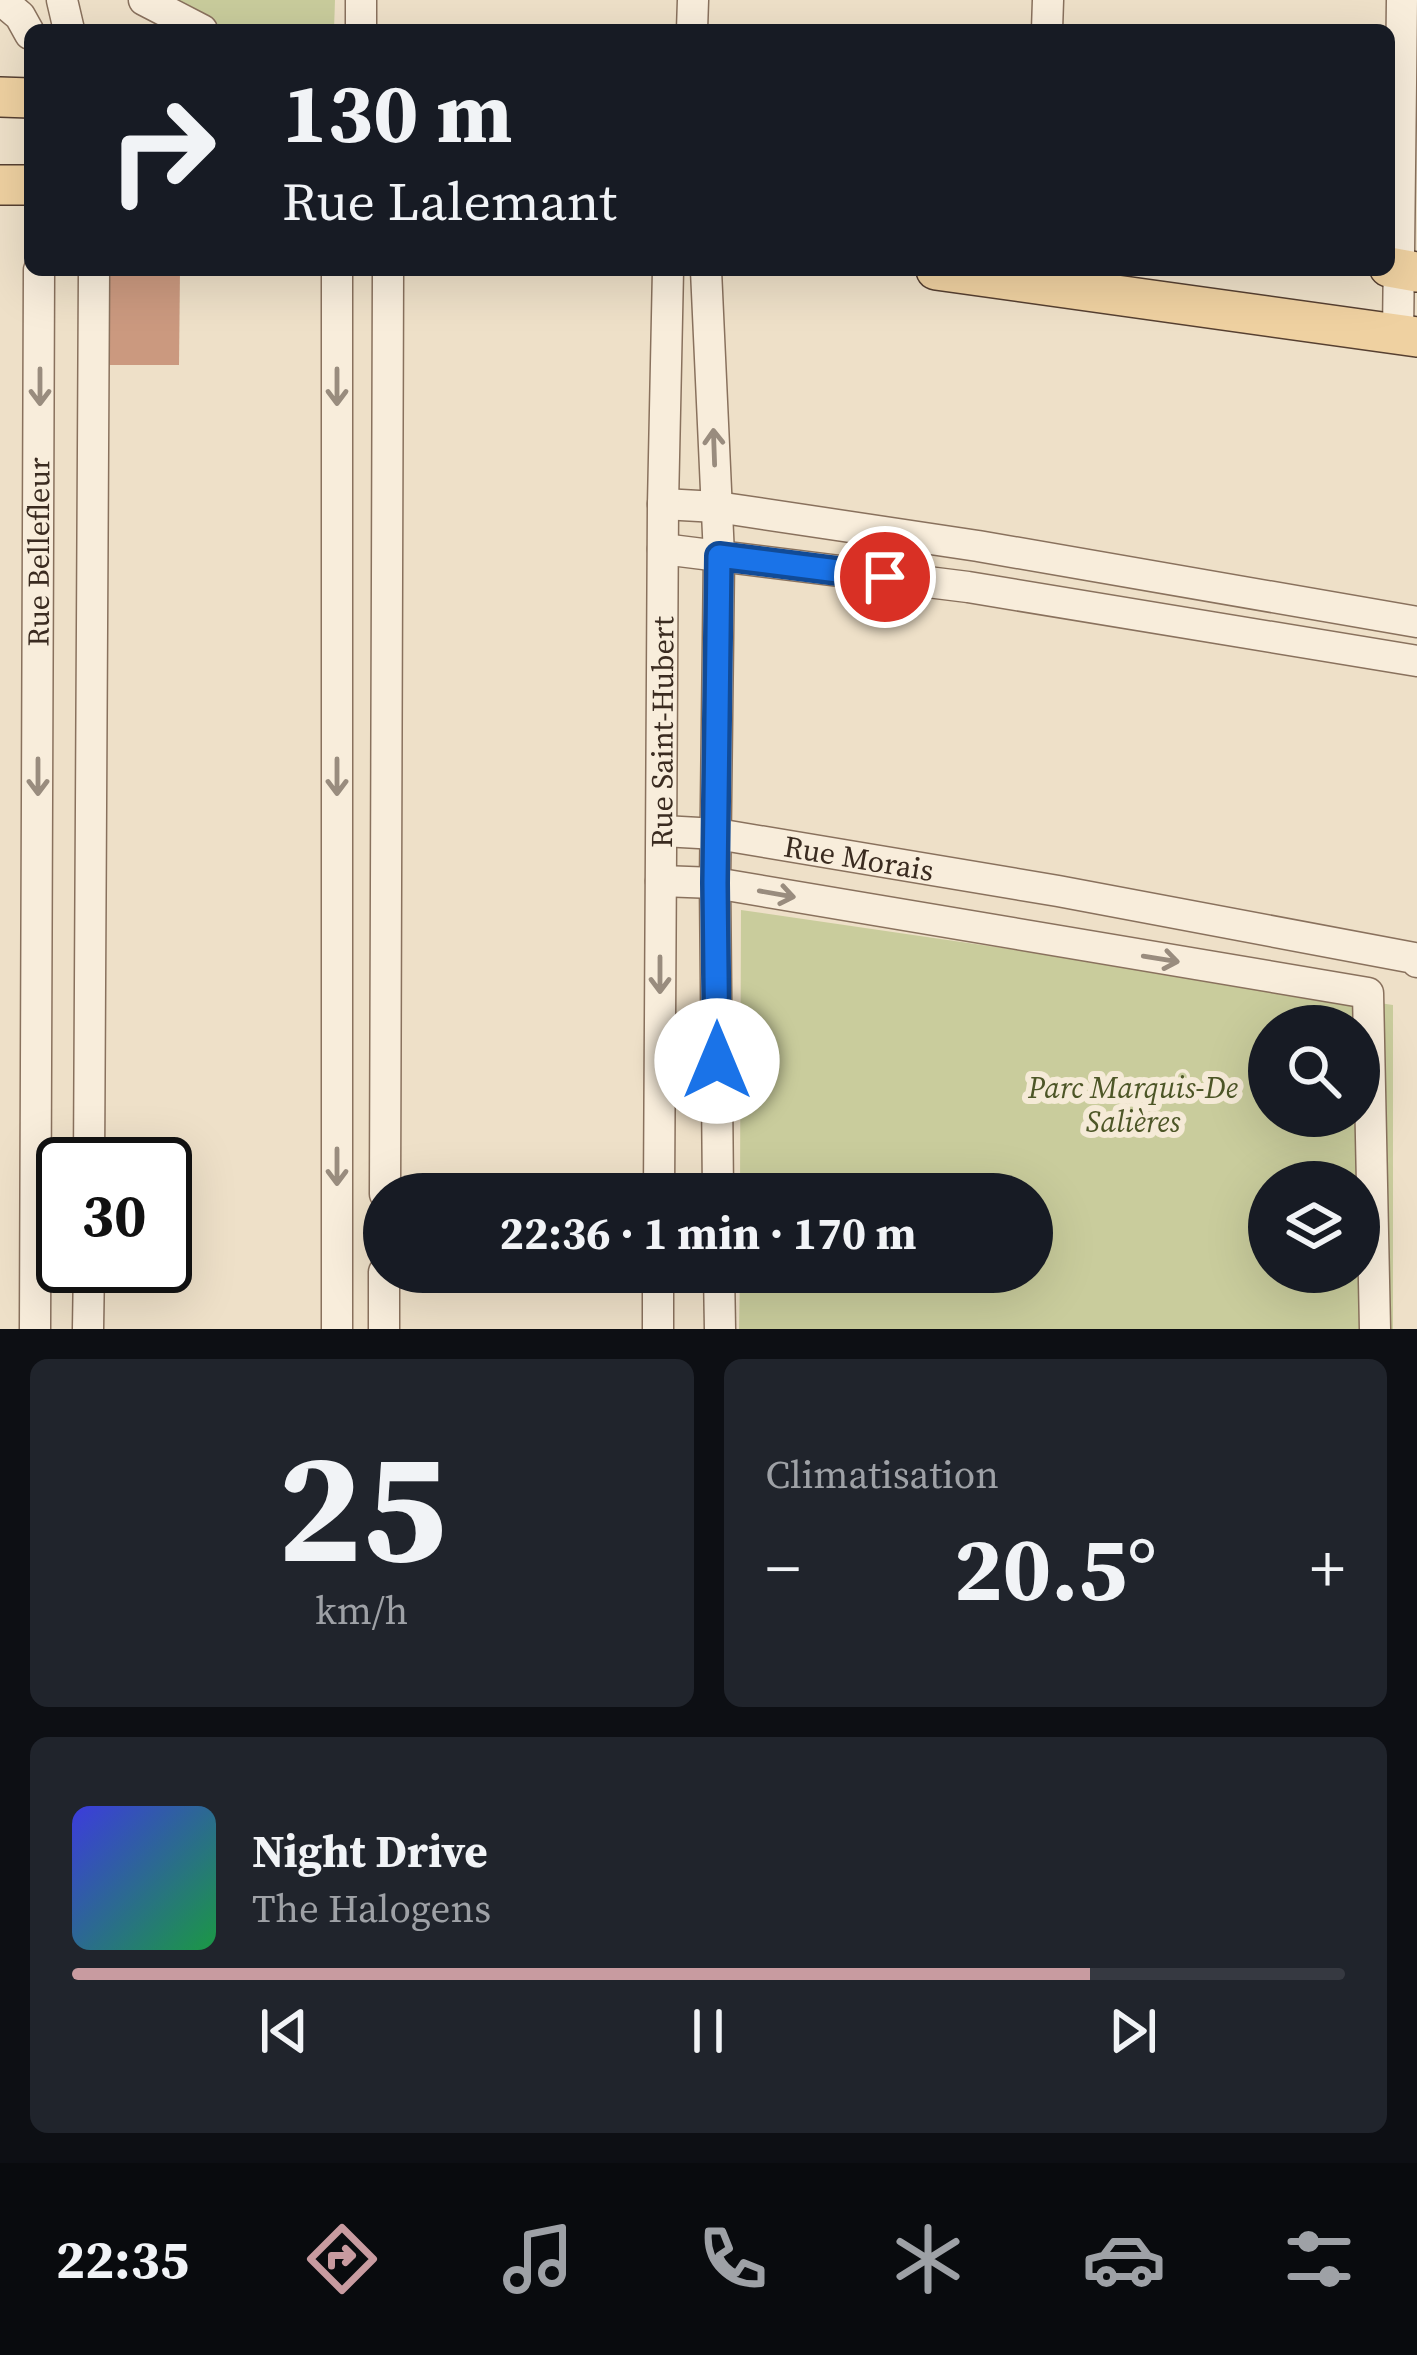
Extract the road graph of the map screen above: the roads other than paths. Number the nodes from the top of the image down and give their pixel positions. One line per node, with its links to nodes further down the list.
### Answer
1 (1, 0): 4 (street)
2 (144, 0): 5 (street)
3 (1402, 0): 6 (street)
4 (24, 24)
5 (190, 24)
6 (1402, 269): 16 (street)
7 (39, 276): 33 (street, Rue Bellefleur, one-way to 33)
8 (94, 276): 34 (street, Rue Bellefleur)
9 (337, 276): 14 (street)
10 (388, 276): 15 (street)
11 (668, 276): 19 (street, Rue Saint-Hubert)
12 (706, 276): 20 (street, Rue Saint-Hubert, one-way to 12)
13 (1045, 278): 16 (main road)
14 (337, 328): 15 (street); 18 (street, one-way to 18)
15 (388, 329): 17 (street)
16 (1408, 336)
17 (387, 471): 18 (street); 29 (street)
18 (337, 474): 30 (street)
19 (663, 504): 20 (street); 22 (street, Rue Saint-Hubert)
20 (717, 507): 21 (street); 23 (street, Rue Saint-Hubert)
21 (978, 546): 24 (street); 25 (street)
22 (663, 549): 23 (street); 31 (street, Rue Saint-Hubert)
23 (719, 556): 24 (street); 32 (street, Rue Saint-Hubert)
24 (968, 587): 27 (street)
25 (1235, 588): 26 (street); 27 (street)
26 (1417, 622)
27 (1228, 630): 28 (street)
28 (1417, 661)
29 (386, 716): 30 (street); 38 (street)
30 (337, 720): 39 (street, one-way to 39)
31 (663, 832): 32 (street, Rue Morais); 35 (street, Rue Saint-Hubert)
32 (718, 834): 36 (street, Rue Saint-Hubert); 37 (street, Rue Morais)
33 (37, 836): 34 (street); 49 (street, Rue Bellefleur)
34 (91, 836): 45 (street, Rue Bellefleur)
35 (661, 881): 36 (street, Rue Morais); 47 (street, Rue Saint-Hubert, one-way to 47)
36 (715, 883): 40 (street, Rue Morais, one-way to 40); 48 (street, Rue Saint-Hubert)
37 (1058, 891): 40 (street); 41 (street, Rue Morais)
38 (386, 896): 39 (street); 44 (street)
39 (337, 897): 43 (street)
40 (1047, 941): 42 (street, Rue Morais, one-way to 42)
41 (1416, 960): 42 (street, Rue Morais)
42 (1368, 993): 60 (street)
43 (337, 1112): 44 (street); 56 (street, one-way to 56)
44 (385, 1112): 46 (street)
45 (89, 1137)
46 (385, 1173)
47 (658, 1173)
48 (718, 1173)
49 (35, 1287): 54 (street, Rue Bellefleur)
50 (89, 1293): 55 (street)
51 (384, 1293): 57 (street)
52 (658, 1293): 58 (street)
53 (719, 1293): 59 (street)
54 (35, 1329)
55 (88, 1329)
56 (337, 1329)
57 (384, 1329)
58 (658, 1329)
59 (720, 1329)
60 (1375, 1329)

